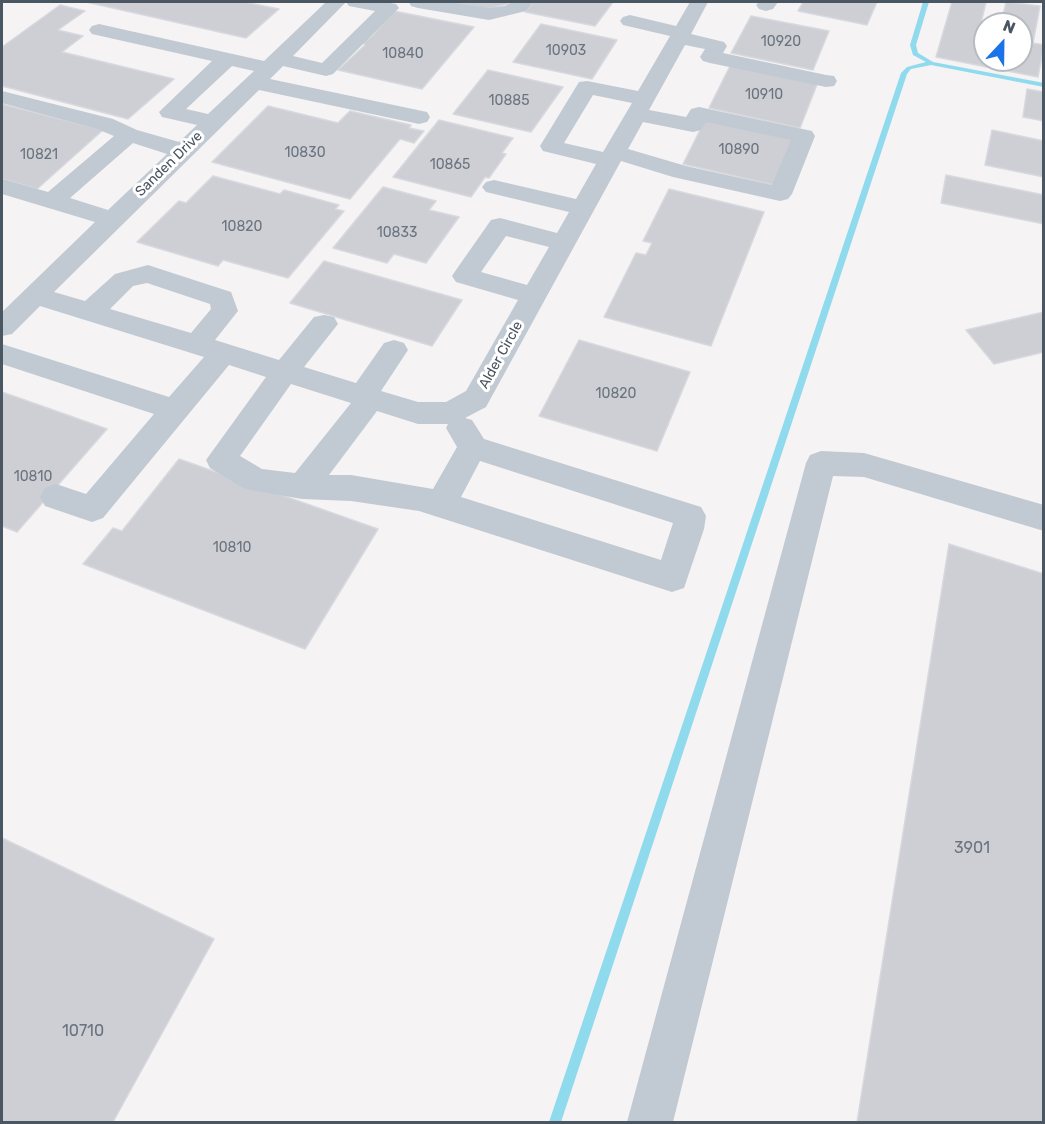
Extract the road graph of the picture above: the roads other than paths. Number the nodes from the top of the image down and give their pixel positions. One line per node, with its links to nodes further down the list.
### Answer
1 (338, 2): 9 (street, Sanden Drive); 9 (street)
2 (418, 2): 3 (street)
3 (523, 2)
4 (691, 4): 7 (street, Alder Circle)
5 (630, 21): 7 (street)
6 (99, 30): 8 (street)
7 (680, 35): 10 (street); 12 (street, Alder Circle)
8 (227, 59): 9 (street); 14 (street)
9 (267, 69): 13 (street); 14 (street, Sanden Drive)
10 (826, 81)
11 (2, 97): 15 (street)
12 (640, 106): 17 (street, Alder Circle); 17 (street); 17 (street)
13 (418, 117)
14 (212, 122): 16 (street, Sanden Drive)
15 (129, 135): 16 (street); 20 (street)
16 (183, 151): 22 (street, Sanden Drive)
17 (613, 156): 21 (street, Alder Circle)
18 (2, 186): 20 (street)
19 (494, 187): 21 (street)
20 (52, 201): 22 (street)
21 (584, 208): 23 (street, Alder Circle)
22 (113, 219): 24 (street, Sanden Drive)
23 (564, 243): 25 (street, Alder Circle); 25 (street)
24 (35, 295): 26 (street, Alder Circle); 28 (street, Sanden Drive)
25 (534, 296): 36 (street, Alder Circle)
26 (90, 312): 29 (street, Alder Circle); 29 (street)
27 (324, 324): 33 (street)
28 (2, 327)
29 (196, 345): 31 (street, Alder Circle)
30 (394, 350): 34 (street)
31 (223, 353): 33 (street, Alder Circle); 35 (street)
32 (2, 354): 35 (street)
33 (285, 372): 34 (street, Alder Circle); 38 (street)
34 (366, 397): 36 (street, Alder Circle); 38 (street)
35 (175, 410): 39 (street)
36 (450, 413): 37 (street)
37 (473, 447): 40 (street); 40 (street)
38 (302, 487): 40 (street)
39 (56, 497)
40 (441, 504)
41 (1044, 518): 42 (street)
42 (650, 1122)

